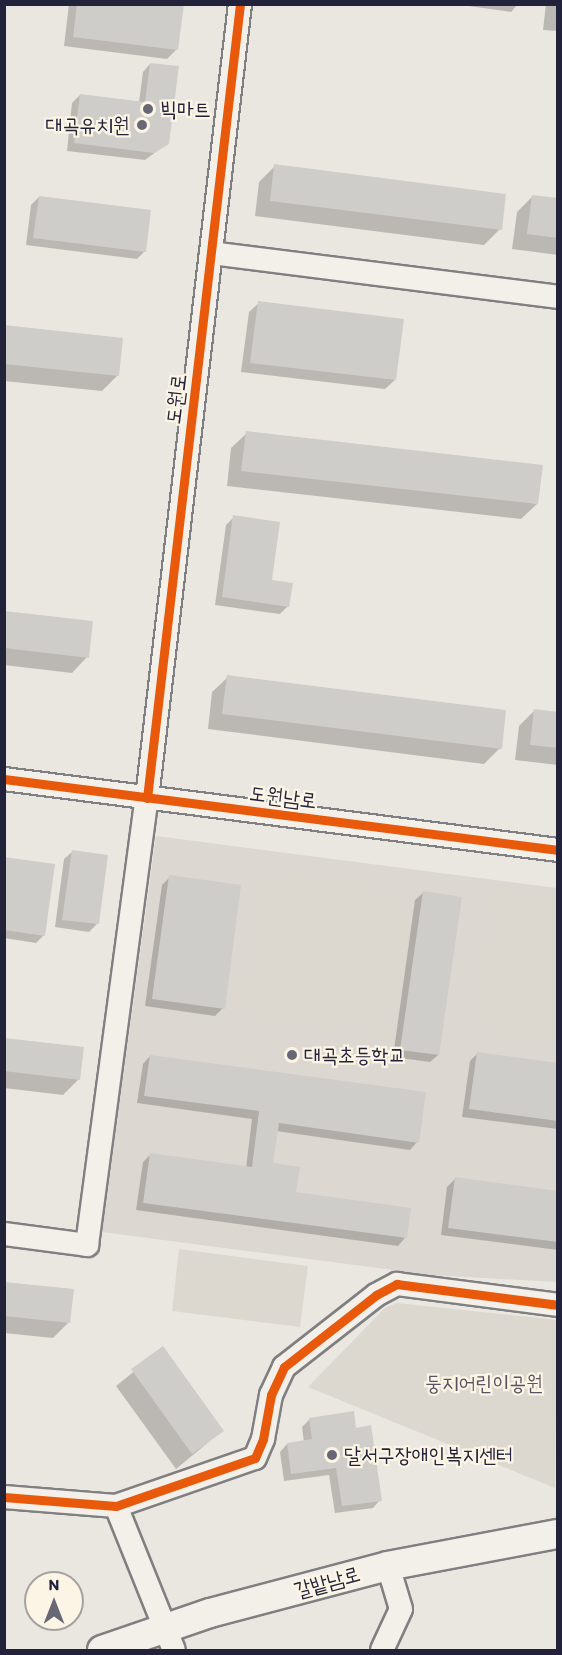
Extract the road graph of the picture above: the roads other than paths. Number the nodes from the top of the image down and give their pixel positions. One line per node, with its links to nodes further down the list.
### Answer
1 (240, 4): 2 (street, 도원로)
2 (211, 253): 3 (street); 5 (street, 도원로)
3 (558, 297)
4 (4, 779): 5 (street, 도원남로)
5 (147, 798): 6 (street, 도원남로); 7 (street, 도원로)
6 (558, 850)
7 (4, 1234)
8 (558, 1305): 10 (street)
9 (4, 1497): 10 (street)
10 (116, 1506): 13 (street)
11 (558, 1534): 12 (main road, 갈밭남로)
12 (388, 1566): 13 (main road, 갈밭남로); 15 (street)
13 (170, 1639): 14 (main road, 갈밭남로)
14 (102, 1650)
15 (382, 1650)

